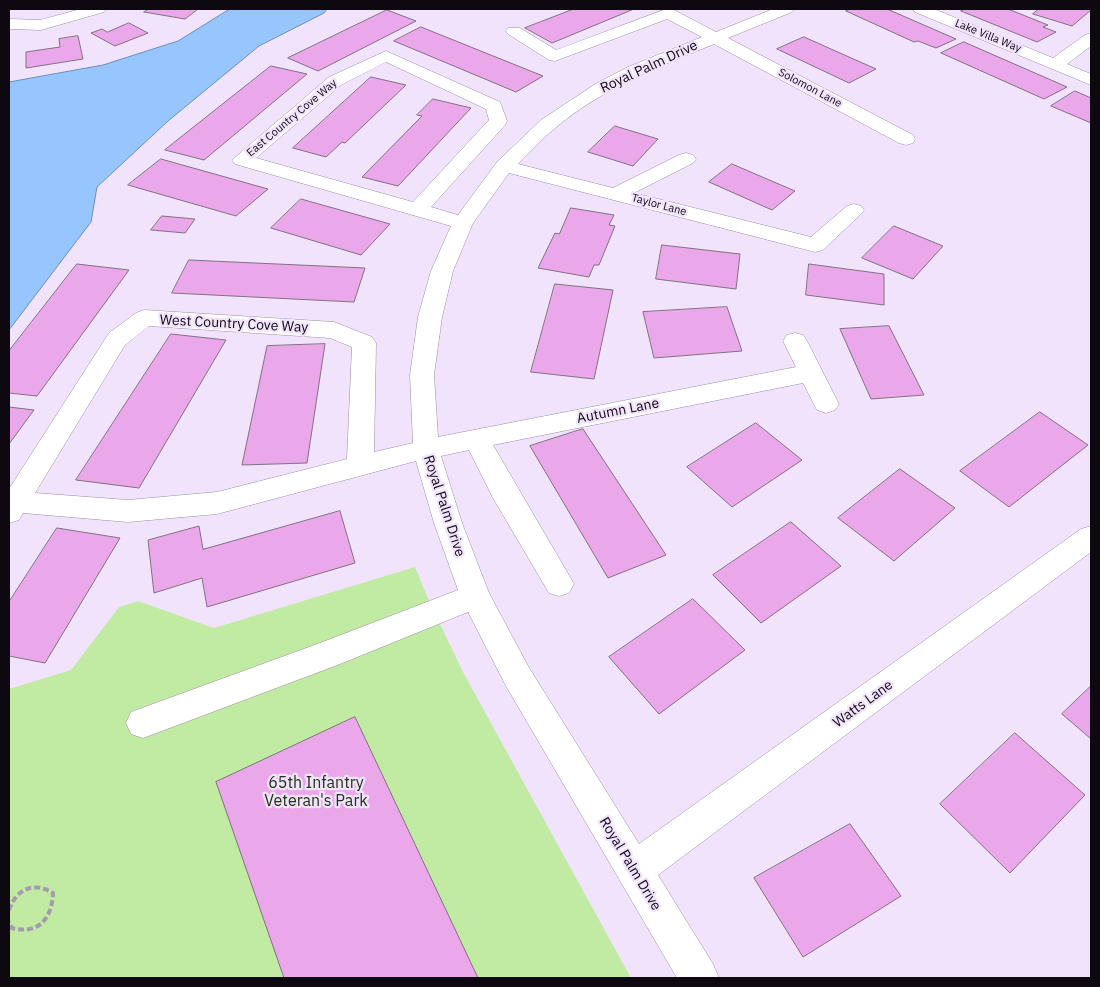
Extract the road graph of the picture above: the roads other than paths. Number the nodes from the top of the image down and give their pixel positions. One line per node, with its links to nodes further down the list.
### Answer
1 (98, 9): 5 (street)
2 (786, 9): 7 (street, Royal Palm Drive)
3 (921, 9): 9 (street, Lake Villa Way)
4 (674, 11): 6 (street); 7 (street, Solomon Lane)
5 (9, 24)
6 (514, 31)
7 (714, 37): 11 (street, Solomon Lane); 13 (street, Royal Palm Drive)
8 (1091, 38): 9 (street)
9 (1055, 64): 10 (street, Lake Villa Way)
10 (1091, 80)
11 (906, 139)
12 (686, 158): 14 (street)
13 (504, 166): 14 (street, Taylor Lane); 17 (street, Royal Palm Drive)
14 (616, 194): 16 (street, Taylor Lane)
15 (418, 209): 15 (street, East Country Cove Way); 17 (street, East Country Cove Way)
16 (854, 210)
17 (463, 223): 22 (street, Royal Palm Drive)
18 (795, 341): 19 (street)
19 (810, 373): 20 (street); 21 (street, Autumn Lane)
20 (826, 404)
21 (476, 439): 22 (street, Autumn Lane); 26 (street)
22 (426, 449): 23 (street, West Country Cove Way); 27 (street, Royal Palm Drive)
23 (360, 466): 24 (street, West Country Cove Way); 24 (street, West Country Cove Way)
24 (12, 507)
25 (1091, 537): 29 (street, Watts Lane)
26 (558, 584)
27 (475, 596): 28 (street); 29 (street, Royal Palm Drive)
28 (144, 723)
29 (634, 870): 30 (street, Royal Palm Drive)
30 (699, 978)

